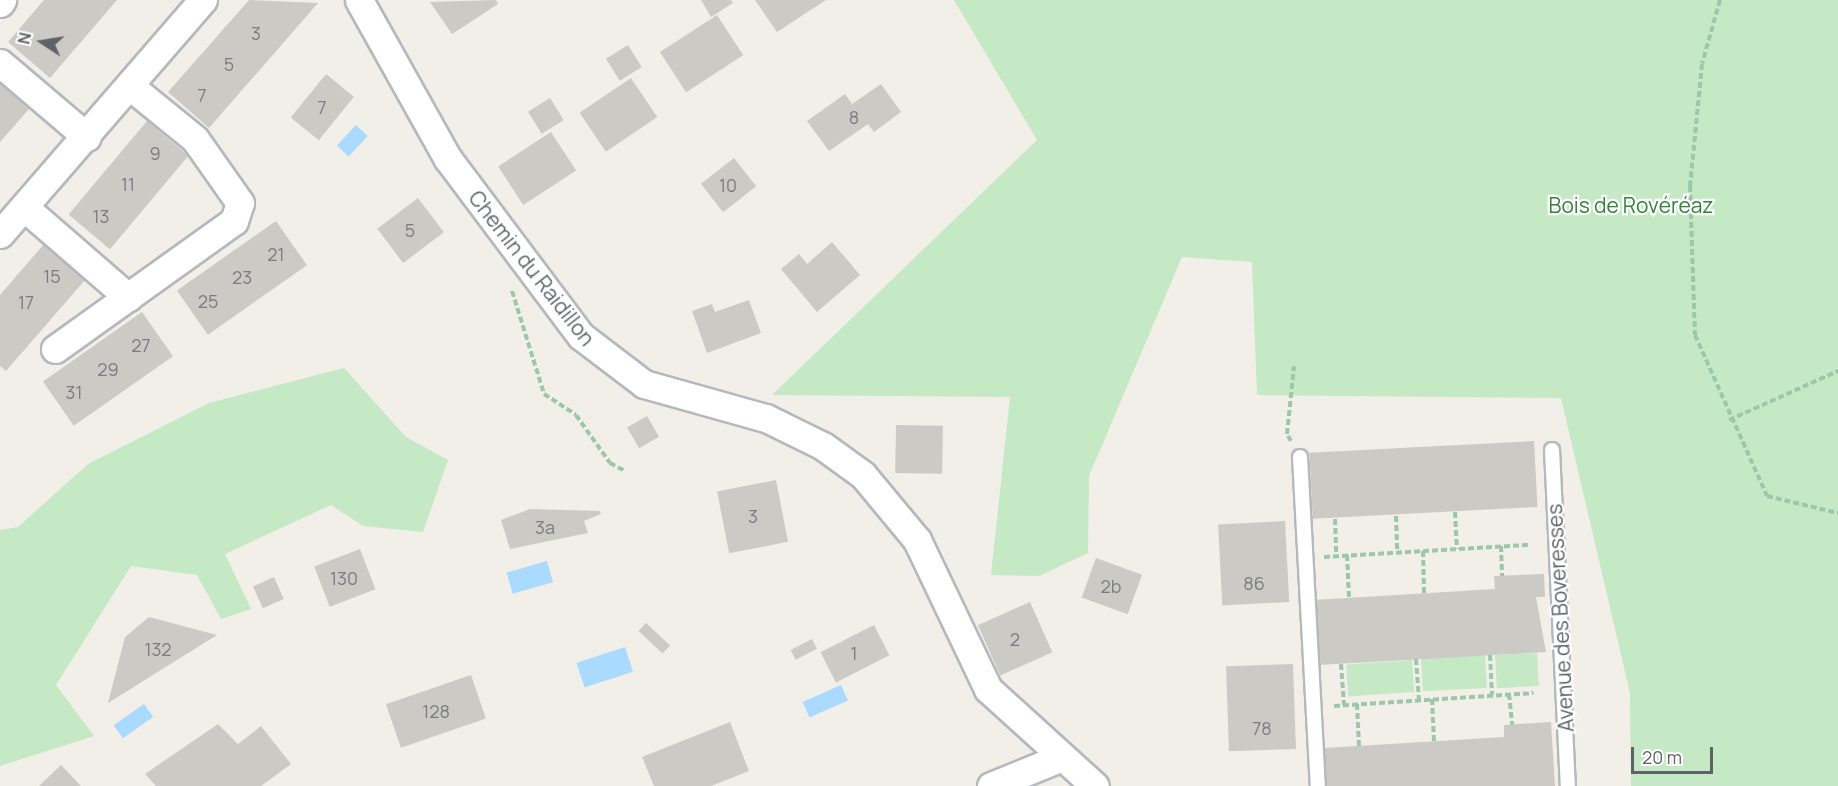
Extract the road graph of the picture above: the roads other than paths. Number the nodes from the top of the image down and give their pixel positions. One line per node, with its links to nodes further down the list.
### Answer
1 (359, 0): 12 (street, Chemin du Raidillon)
2 (188, 5): 4 (street)
3 (0, 63): 5 (street)
4 (131, 87): 5 (street); 8 (street)
5 (87, 137): 6 (street)
6 (24, 207): 7 (street); 8 (street)
7 (0, 234)
8 (128, 297): 9 (street)
9 (55, 349)
10 (1552, 450): 16 (lane, Avenue des Boveresses)
11 (1300, 457): 15 (lane)
12 (1062, 757): 13 (street); 14 (street)
13 (991, 786)
14 (1095, 786)
15 (1318, 786)
16 (1568, 786)

